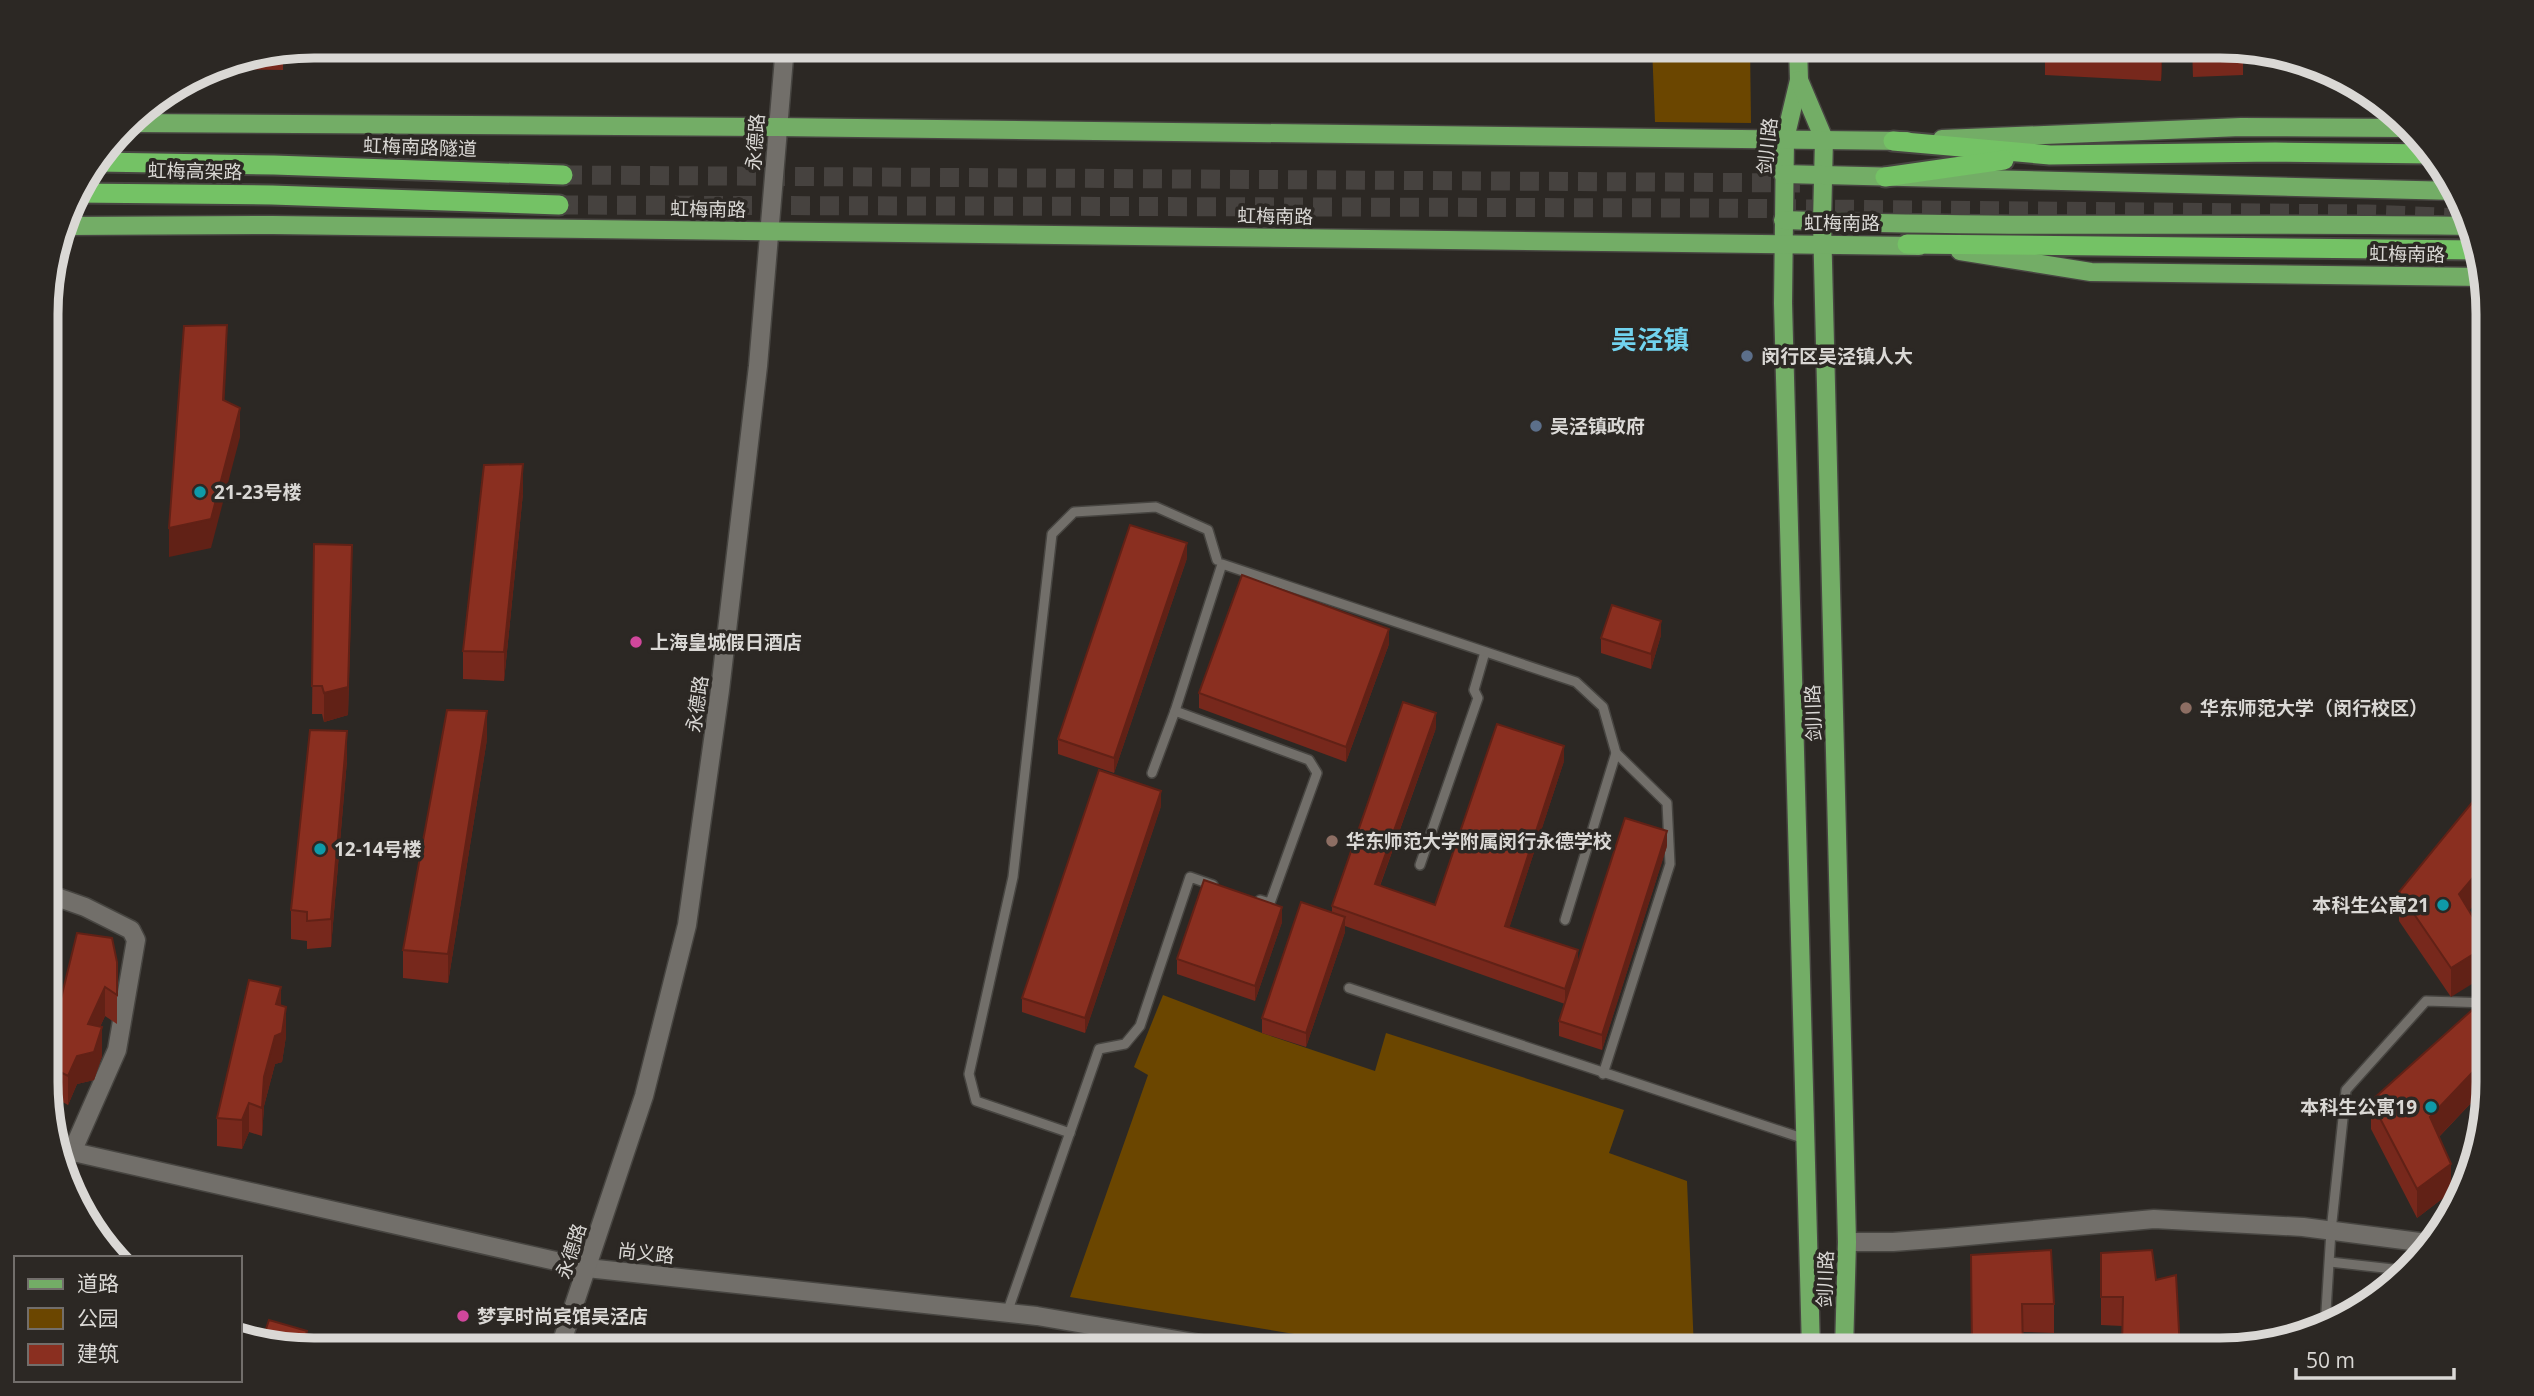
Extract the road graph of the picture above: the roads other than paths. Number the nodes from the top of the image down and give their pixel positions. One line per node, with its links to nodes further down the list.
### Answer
1 (784, 58): 5 (street, 永德路)
2 (1798, 58): 3 (main road, 剑川路)
3 (1799, 80): 7 (main road, 剑川路); 8 (main road, 剑川路)
4 (143, 123): 5 (main road)
5 (776, 127): 7 (main road); 25 (street, 永德路)
6 (2396, 128): 9 (main road)
7 (1785, 139): 8 (main road); 14 (main road, 剑川路)
8 (1824, 139): 9 (main road); 16 (main road, 剑川路)
9 (1893, 141): 11 (highway)
10 (2420, 154): 11 (highway)
11 (2050, 155): 17 (highway)
12 (108, 162): 13 (highway, 虹梅高架路)
13 (274, 165): 15 (highway, 虹梅南路隧道)
14 (1783, 174): 16 (main road); 21 (main road, 剑川路)
15 (563, 175)
16 (1824, 175): 17 (main road); 22 (main road, 剑川路)
17 (1885, 177): 18 (main road)
18 (2445, 191)
19 (88, 193): 20 (highway, 虹梅高架路)
20 (559, 205)
21 (1783, 220): 22 (main road, 虹梅南路); 26 (main road, 剑川路)
22 (1822, 222): 24 (main road, 虹梅南路); 27 (main road, 剑川路)
23 (73, 226): 25 (main road, 虹梅南路)
24 (2461, 226)
25 (771, 231): 26 (main road, 虹梅南路); 51 (street, 永德路)
26 (1783, 243): 27 (main road, 虹梅南路); 45 (main road, 剑川路)
27 (1824, 244): 28 (main road, 虹梅南路); 48 (main road, 剑川路)
28 (1908, 244): 29 (highway); 30 (main road, 虹梅南路)
29 (2468, 250)
30 (2473, 277)
31 (1217, 560): 44 (lane)
32 (1485, 652): 33 (lane); 34 (lane); 36 (lane)
33 (1175, 711): 35 (lane); 38 (lane)
34 (1616, 753): 40 (lane); 43 (lane)
35 (1152, 773)
36 (1420, 865)
37 (1224, 888): 44 (lane)
38 (1247, 895)
39 (58, 898): 46 (street)
40 (1565, 920)
41 (1349, 988): 43 (lane)
42 (2476, 1003): 47 (lane)
43 (1604, 1074): 45 (lane)
44 (1070, 1133): 53 (lane)
45 (1805, 1139): 57 (main road, 剑川路)
46 (66, 1150): 51 (street, 尚义路)
47 (2331, 1231): 48 (street); 49 (street); 50 (lane)
48 (1847, 1242): 58 (main road, 剑川路)
49 (2420, 1242)
50 (2330, 1262): 52 (lane); 54 (lane)
51 (587, 1268): 53 (street, 尚义路); 55 (street, 永德路)
52 (2395, 1269)
53 (1007, 1313): 56 (street, 尚义路)
54 (2326, 1315)
55 (563, 1338)
56 (1166, 1338)
57 (1811, 1338)
58 (1844, 1338)

